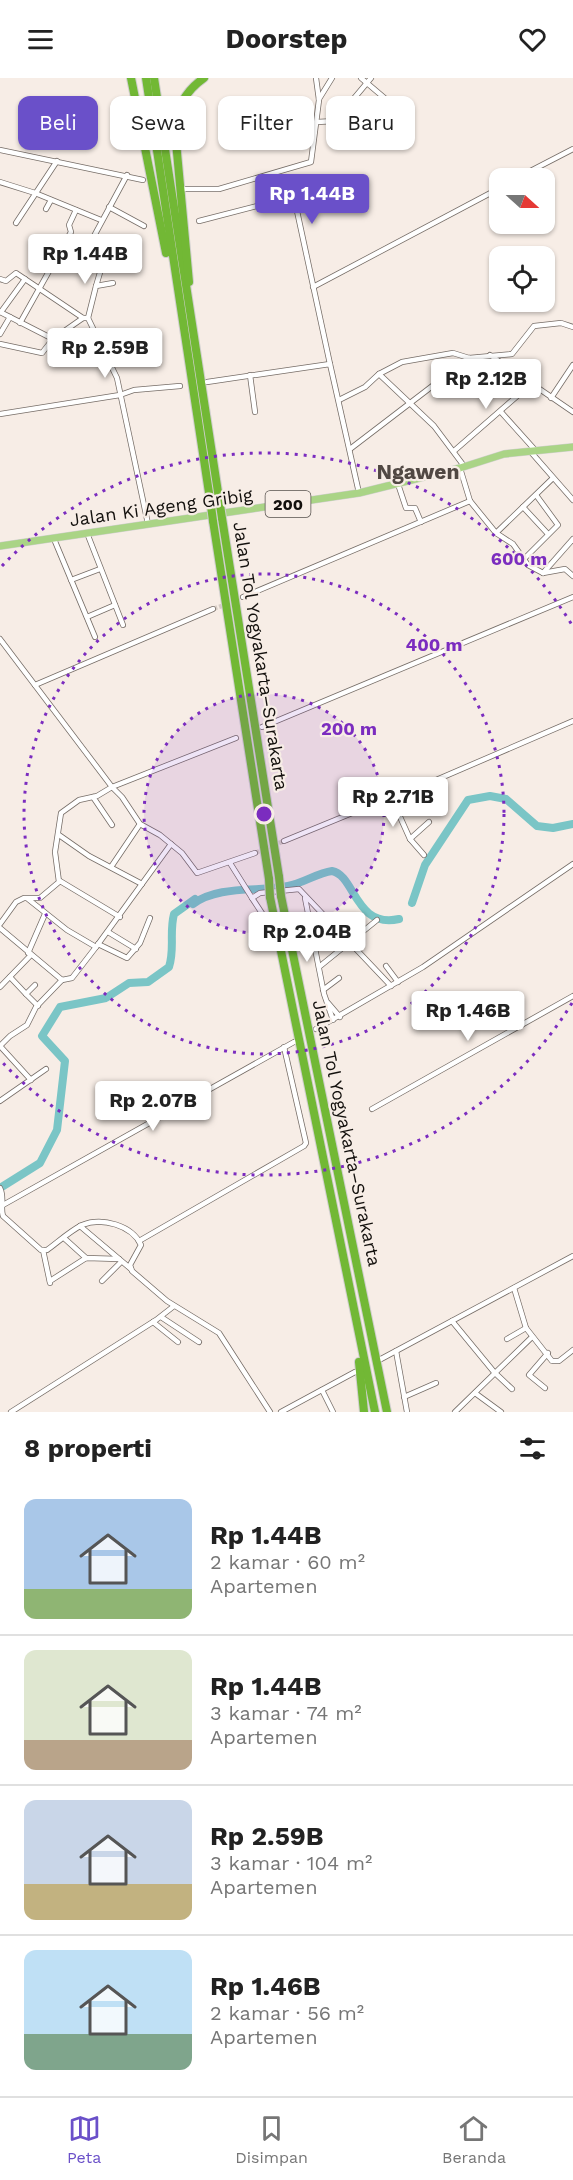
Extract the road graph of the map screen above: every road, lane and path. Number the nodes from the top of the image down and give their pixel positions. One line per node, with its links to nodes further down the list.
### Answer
1 (131, 78): 46 (highway)
2 (146, 78): 46 (highway, Jalan Tol Yogyakarta–Surakarta)
3 (154, 78): 61 (highway, Jalan Tol Yogyakarta–Surakarta)
4 (204, 78): 61 (highway)
5 (316, 78): 10 (street)
6 (332, 78): 10 (street)
7 (362, 78): 8 (street)
8 (369, 80): 9 (street); 11 (street)
9 (384, 96)
10 (319, 100): 11 (street)
11 (316, 122): 19 (street)
12 (573, 149): 15 (street)
13 (0, 150): 14 (street)
14 (57, 160): 16 (street); 20 (street)
15 (536, 168)
16 (127, 175): 17 (street); 23 (street)
17 (143, 180)
18 (0, 182): 20 (street)
19 (183, 189)
20 (35, 193): 22 (street); 28 (street)
21 (489, 194): 36 (street)
22 (51, 200): 24 (street); 25 (street)
23 (109, 207): 26 (street); 29 (street)
24 (46, 209)
25 (76, 210): 26 (street); 37 (street)
26 (101, 220): 30 (street)
27 (199, 221): 36 (street)
28 (16, 223)
29 (144, 226)
30 (92, 241): 31 (street); 35 (street)
31 (80, 262)
32 (0, 279): 33 (street)
33 (25, 279): 37 (street); 38 (street)
34 (113, 283): 35 (street)
35 (96, 286): 40 (street)
36 (313, 287): 49 (street)
37 (40, 290): 40 (street); 41 (street)
38 (1, 312): 39 (street)
39 (10, 317): 41 (street); 43 (street)
40 (86, 318): 44 (street); 57 (street)
41 (20, 323): 44 (street)
42 (573, 327): 47 (street)
43 (0, 334)
44 (53, 339): 45 (street)
45 (0, 344)
46 (187, 354): 77 (highway, Jalan Tol Yogyakarta–Surakarta)
47 (490, 355): 48 (street); 55 (street)
48 (468, 360): 51 (street); 53 (street); 60 (street)
49 (330, 364): 52 (street); 59 (street)
50 (573, 365): 58 (street)
51 (379, 374): 59 (street); 60 (street)
52 (250, 375): 54 (street); 63 (street)
53 (478, 378)
54 (207, 382)
55 (531, 384): 58 (street); 62 (street)
56 (180, 386): 57 (street)
57 (120, 395): 65 (street); 80 (street)
58 (551, 398): 64 (street)
59 (339, 400): 67 (street)
60 (409, 404): 67 (street); 68 (street)
61 (204, 411): 77 (highway, Jalan Tol Yogyakarta–Surakarta)
62 (501, 411): 68 (street); 69 (street)
63 (255, 412)
64 (573, 412)
65 (0, 414)
66 (573, 447): 69 (main road, Jalan Ki Ageng Gribig / 200)
67 (350, 449): 73 (street)
68 (454, 451): 70 (street)
69 (533, 451): 70 (main road, Jalan Ki Ageng Gribig / 200); 71 (street)
70 (462, 467): 72 (main road, Jalan Ki Ageng Gribig / 200); 76 (street)
71 (553, 478): 74 (street); 75 (street)
72 (398, 484): 73 (main road, Jalan Ki Ageng Gribig / 200); 79 (street)
73 (359, 493): 80 (main road, Jalan Ki Ageng Gribig / 200)
74 (536, 495): 78 (street); 83 (street)
75 (573, 500)
76 (470, 501): 79 (street); 82 (street)
77 (216, 506): 119 (highway, Jalan Tol Yogyakarta–Surakarta, bridge); 119 (highway, Jalan Tol Yogyakarta–Surakarta, bridge)
78 (523, 507): 82 (street); 83 (street)
79 (421, 522): 92 (street)
80 (148, 524): 81 (main road, Jalan Ki Ageng Gribig / 200)
81 (87, 533): 84 (main road, Jalan Ki Ageng Gribig / 200); 88 (street)
82 (496, 533): 87 (street)
83 (548, 534): 87 (street)
84 (54, 539): 86 (main road, Jalan Ki Ageng Gribig / 200); 91 (street)
85 (573, 539): 89 (street)
86 (0, 546)
87 (524, 559): 89 (street)
88 (100, 569): 91 (street); 94 (street)
89 (543, 573): 90 (street)
90 (573, 576)
91 (71, 580): 96 (street)
92 (243, 597)
93 (573, 597): 102 (street)
94 (115, 606): 96 (street); 97 (street)
95 (213, 609): 100 (street)
96 (87, 617): 98 (street)
97 (123, 625)
98 (95, 637)
99 (0, 639): 100 (street)
100 (35, 685): 104 (street)
101 (573, 721): 106 (street)
102 (262, 727)
103 (236, 738): 104 (street)
104 (112, 787): 105 (street); 108 (street)
105 (93, 797): 109 (street); 110 (street)
106 (392, 799): 111 (street); 112 (street)
107 (429, 822): 111 (street)
108 (140, 824): 113 (street); 118 (street)
109 (112, 825)
110 (59, 835): 118 (street); 120 (street)
111 (410, 839): 115 (street)
112 (284, 842)
113 (171, 844): 116 (street); 121 (street)
114 (255, 853): 116 (street)
115 (424, 855)
116 (230, 863): 122 (street)
117 (573, 864): 141 (street)
118 (111, 867): 121 (street)
119 (274, 878): 174 (highway, Jalan Tol Yogyakarta–Surakarta, bridge); 201 (highway, Jalan Tol Yogyakarta–Surakarta, bridge)
120 (60, 881): 123 (street); 126 (street)
121 (142, 884): 126 (street)
122 (250, 896): 124 (street); 130 (street)
123 (27, 898): 125 (street); 129 (street)
124 (305, 898): 132 (street); 137 (street)
125 (45, 914): 133 (street); 135 (street)
126 (120, 917): 131 (street)
127 (150, 918): 134 (street)
128 (377, 920): 132 (street)
129 (0, 926): 135 (street)
130 (271, 927)
131 (108, 932): 133 (street); 134 (street)
132 (349, 943): 137 (street); 143 (street)
133 (97, 945): 134 (street); 140 (street)
134 (136, 949)
135 (29, 954): 138 (street); 140 (street)
136 (386, 966): 141 (street)
137 (319, 967): 145 (street)
138 (10, 977): 144 (street); 146 (street)
139 (339, 978): 145 (street)
140 (60, 979): 149 (street)
141 (398, 982): 143 (street)
142 (35, 985): 146 (street)
143 (391, 986): 150 (street)
144 (0, 987)
145 (323, 990): 148 (street)
146 (26, 994): 149 (street)
147 (573, 996): 159 (street)
148 (327, 1001): 150 (street); 151 (street)
149 (37, 1005): 154 (street)
150 (340, 1017): 151 (street)
151 (333, 1020): 152 (street)
152 (316, 1029)
153 (294, 1042): 155 (street)
154 (0, 1046): 157 (street)
155 (284, 1047): 161 (street); 165 (street)
156 (46, 1069): 157 (street)
157 (31, 1080): 158 (street)
158 (0, 1101)
159 (372, 1109)
160 (0, 1189): 161 (street)
161 (3, 1205): 162 (street)
162 (0, 1212): 166 (street)
163 (81, 1226): 164 (street); 165 (street); 169 (street)
164 (64, 1238): 166 (street); 168 (street)
165 (139, 1241): 170 (street)
166 (43, 1250): 168 (street)
167 (573, 1256): 172 (street)
168 (86, 1258): 169 (street)
169 (120, 1261): 170 (street); 171 (street)
170 (131, 1269): 173 (street)
171 (102, 1281)
172 (514, 1288): 176 (street); 178 (street)
173 (174, 1306): 175 (street); 196 (street)
174 (355, 1316): 199 (highway); 200 (highway, Jalan Tol Yogyakarta–Surakarta)
175 (161, 1317): 177 (street); 182 (street)
176 (452, 1321): 184 (street); 188 (street)
177 (153, 1322): 181 (street); 195 (street)
178 (526, 1328): 179 (street); 180 (street)
179 (532, 1337): 185 (street); 188 (street)
180 (507, 1339)
181 (178, 1342)
182 (199, 1342)
183 (573, 1350): 185 (street)
184 (396, 1351): 186 (street); 194 (street)
185 (548, 1353): 190 (street)
186 (381, 1359)
187 (356, 1372): 192 (street)
188 (494, 1372): 191 (street); 193 (street)
189 (436, 1383): 194 (street)
190 (545, 1388)
191 (512, 1389)
192 (322, 1390): 197 (street); 198 (street)
193 (475, 1394): 203 (street); 204 (street)
194 (404, 1397): 202 (street)
195 (11, 1412)
196 (270, 1412)
197 (281, 1412)
198 (333, 1412)
199 (364, 1412)
200 (375, 1412)
201 (387, 1412)
202 (407, 1412)
203 (456, 1412)
204 (501, 1412)

